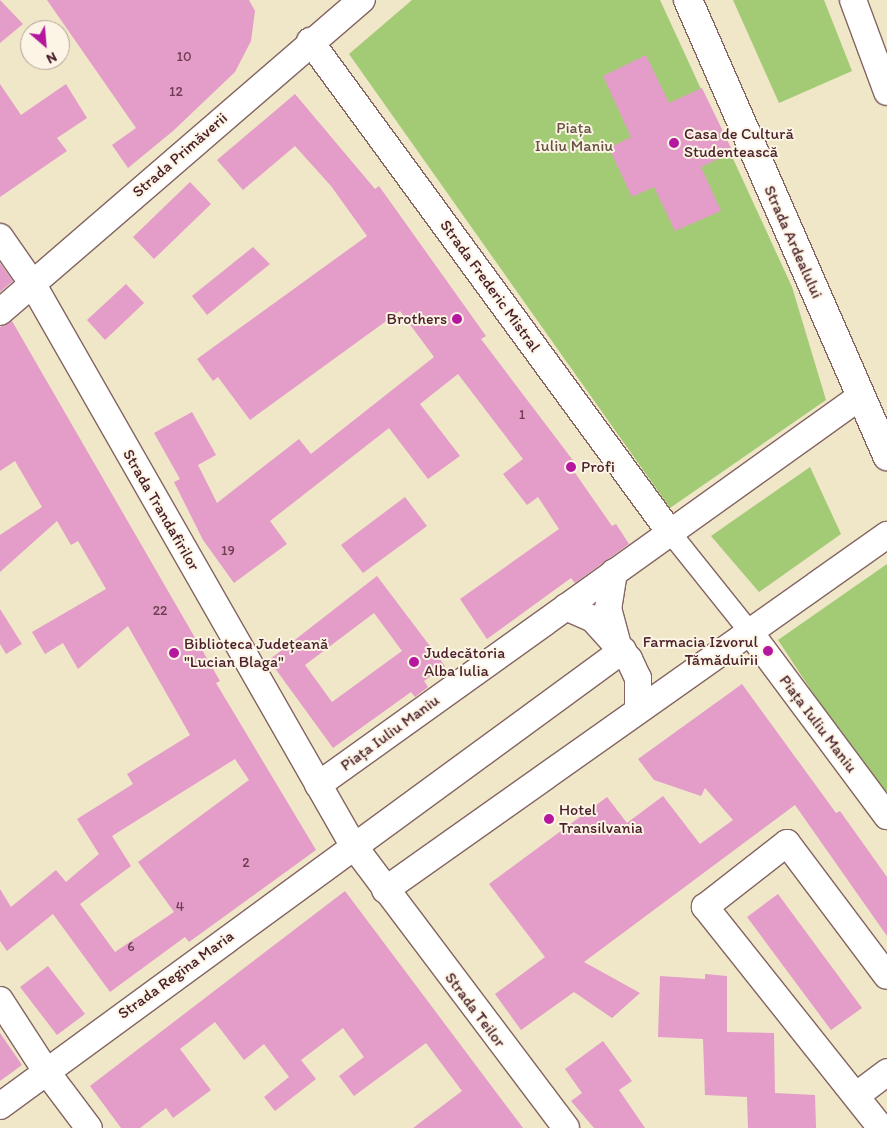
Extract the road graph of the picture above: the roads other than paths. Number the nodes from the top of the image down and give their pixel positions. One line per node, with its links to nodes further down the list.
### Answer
1 (362, 0): 4 (street, Strada Primăverii)
2 (688, 0): 9 (main road, Strada Ardealului)
3 (853, 0): 5 (street)
4 (310, 41): 7 (street, Strada Primăverii); 11 (street, Strada Frederic Mistral)
5 (883, 82)
6 (0, 237): 7 (street, Strada Trandafirilor)
7 (32, 283): 8 (street, Strada Primăverii); 19 (street, Strada Trandafirilor)
8 (0, 312)
9 (861, 396): 10 (main road, Strada Ardealului); 11 (street, Piața Iuliu Maniu)
10 (887, 456)
11 (669, 531): 13 (street, Piața Iuliu Maniu); 15 (street, Piața Iuliu Maniu)
12 (887, 535): 15 (street)
13 (614, 572): 14 (street, Piața Iuliu Maniu); 16 (street)
14 (566, 606): 16 (street); 19 (street, Piața Iuliu Maniu)
15 (749, 631): 17 (street); 20 (street, Piața Iuliu Maniu)
16 (623, 650): 17 (street); 18 (street); 21 (street)
17 (684, 678): 18 (street)
18 (638, 710): 22 (street)
19 (318, 785): 21 (street)
20 (887, 816)
21 (353, 845): 22 (street); 25 (street, Strada Regina Maria)
22 (386, 890): 30 (street, Strada Teilor)
23 (887, 976): 27 (street)
24 (0, 1000): 25 (street)
25 (46, 1071): 28 (street, Strada Regina Maria); 29 (street)
26 (887, 1072): 27 (street)
27 (857, 1095): 31 (street)
28 (0, 1106)
29 (89, 1128)
30 (566, 1128)
31 (881, 1128)

